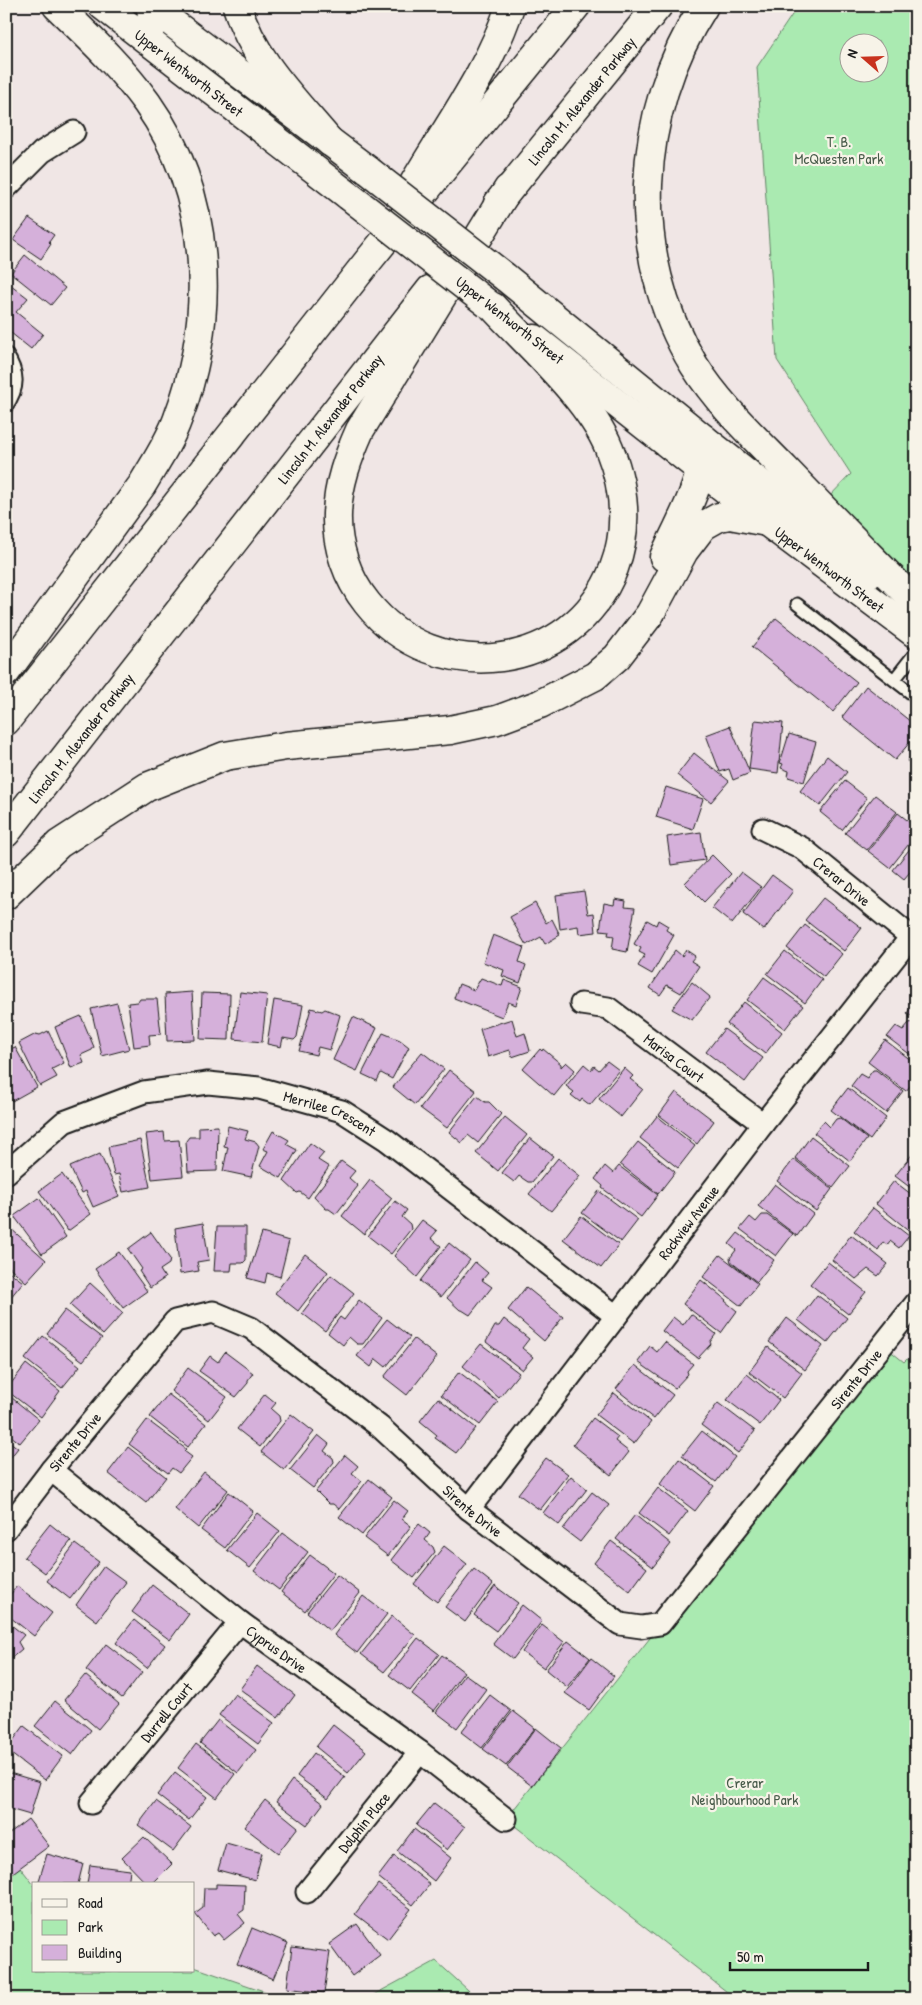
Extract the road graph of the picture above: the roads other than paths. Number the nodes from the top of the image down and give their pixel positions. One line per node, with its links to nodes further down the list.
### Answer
1 (57, 6): 25 (main road)
2 (103, 6): 9 (main road, Upper Wentworth Street)
3 (236, 6): 11 (main road)
4 (510, 6): 14 (main road)
5 (576, 6): 14 (main road)
6 (658, 6): 13 (main road, Lincoln M. Alexander Parkway)
7 (704, 6): 22 (main road)
8 (152, 7): 9 (main road); 11 (main road, Upper Wentworth Street)
9 (148, 40): 15 (main road, Upper Wentworth Street, bridge)
10 (74, 132): 12 (street)
11 (330, 142): 18 (main road, Upper Wentworth Street, bridge)
12 (6, 188)
13 (508, 189): 15 (main road); 31 (main road, Lincoln M. Alexander Parkway)
14 (368, 261): 29 (main road)
15 (491, 305): 19 (main road, Upper Wentworth Street)
16 (6, 353): 17 (lane)
17 (6, 407)
18 (704, 439): 19 (main road); 22 (main road, Upper Wentworth Street)
19 (701, 469): 20 (main road, Upper Wentworth Street); 28 (main road)
20 (767, 522): 23 (main road, Upper Wentworth Street); 28 (main road)
21 (798, 604): 26 (lane)
22 (916, 604)
23 (916, 634)
24 (916, 652): 26 (lane)
25 (6, 672)
26 (894, 680): 27 (lane)
27 (916, 697)
28 (540, 704): 32 (main road)
29 (6, 721)
30 (763, 829): 33 (street, Crerar Drive)
31 (6, 833)
32 (6, 895)
33 (913, 939): 35 (street, Rockview Avenue)
34 (581, 1004): 35 (street, Marisa Court)
35 (763, 1124): 38 (street, Rockview Avenue)
36 (6, 1172): 38 (street, Merrilee Crescent)
37 (916, 1303): 40 (street, Sirente Drive)
38 (616, 1316): 40 (street, Rockview Avenue)
39 (51, 1470): 40 (street, Sirente Drive); 41 (street, Sirente Drive); 42 (street, Cyprus Drive)
40 (469, 1509)
41 (6, 1529)
42 (240, 1622): 43 (street, Cyprus Drive); 44 (street, Durrell Court)
43 (420, 1752): 45 (street, Cyprus Drive); 46 (street, Dolphin Place)
44 (91, 1803)
45 (506, 1819)
46 (307, 1892)

